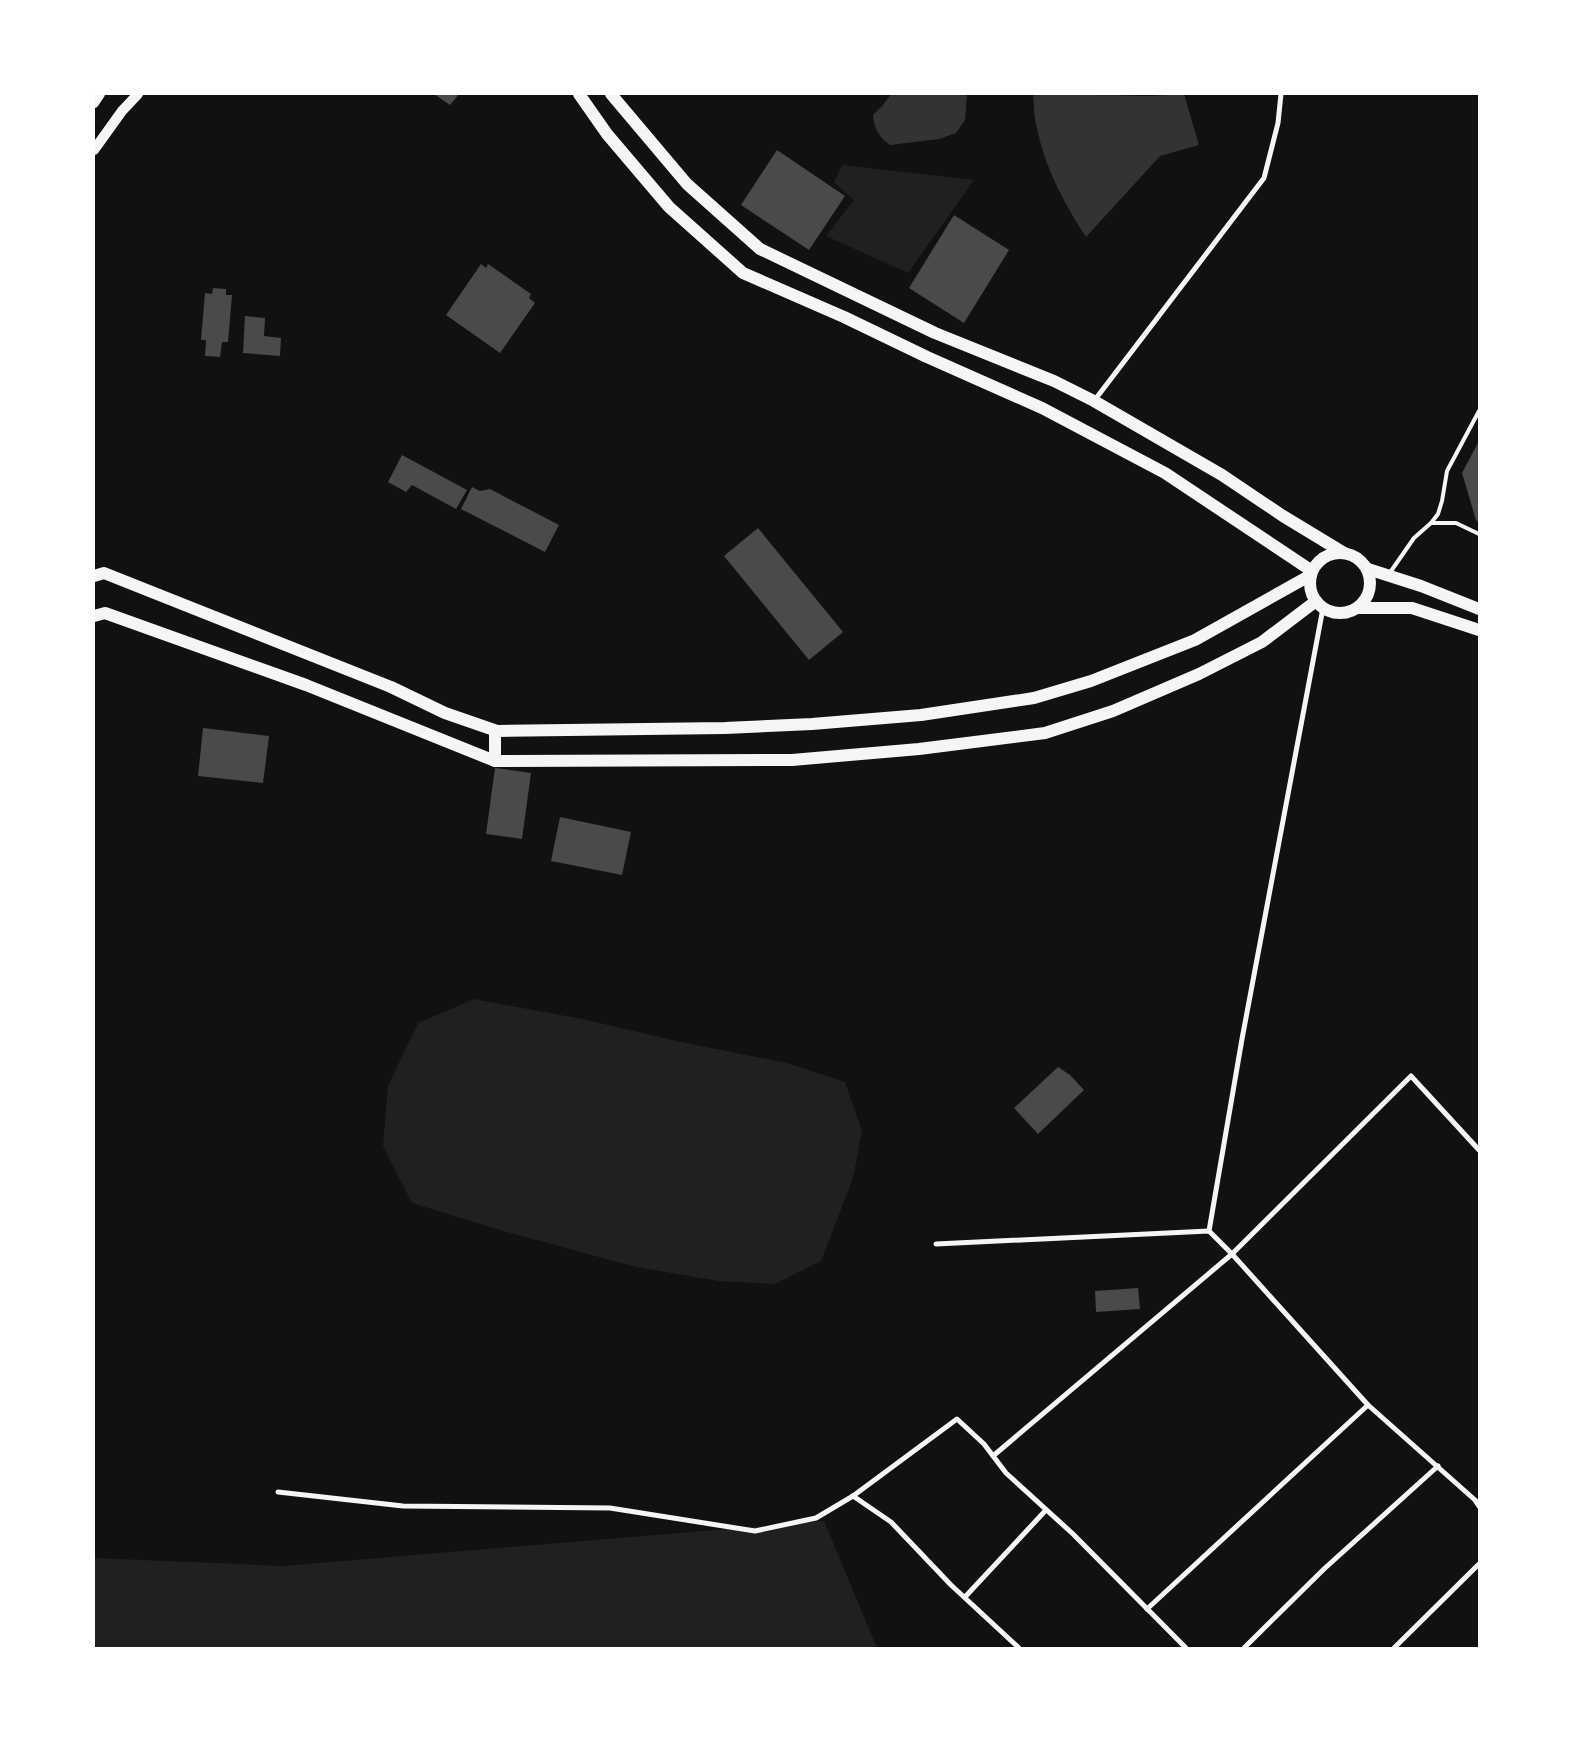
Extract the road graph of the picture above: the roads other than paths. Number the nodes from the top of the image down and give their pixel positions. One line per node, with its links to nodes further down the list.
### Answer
1 (100, 94): 6 (main road)
2 (138, 94): 7 (main road)
3 (579, 94): 14 (main road)
4 (611, 94): 8 (main road)
5 (1280, 94): 8 (street)
6 (94, 103)
7 (94, 150)
8 (1094, 401): 12 (main road)
9 (1479, 412): 10 (lane)
10 (1431, 523): 11 (lane); 16 (lane)
11 (1479, 534)
12 (1344, 553): 13 (main road); 14 (main road)
13 (1368, 569): 16 (main road); 18 (main road)
14 (1312, 573): 17 (main road); 22 (main road)
15 (94, 576): 22 (main road)
16 (1388, 576): 19 (main road)
17 (1320, 605): 18 (main road); 23 (main road); 25 (street)
18 (1357, 608): 21 (main road)
19 (1479, 609)
20 (94, 616): 23 (main road)
21 (1479, 630)
22 (495, 731): 23 (main road)
23 (495, 761)
24 (1479, 1150): 27 (street)
25 (1209, 1231): 26 (street); 27 (street)
26 (936, 1244)
27 (1232, 1254): 28 (street); 29 (street)
28 (1368, 1405): 30 (street); 37 (street)
29 (994, 1456): 32 (street); 34 (street)
30 (1438, 1466): 33 (street); 40 (street)
31 (278, 1492): 32 (street)
32 (853, 1496): 36 (street)
33 (1479, 1506)
34 (1046, 1510): 36 (street); 37 (street)
35 (1479, 1564): 41 (street)
36 (965, 1597): 38 (street)
37 (1148, 1609): 39 (street)
38 (1019, 1648)
39 (1186, 1648)
40 (1244, 1648)
41 (1394, 1648)

